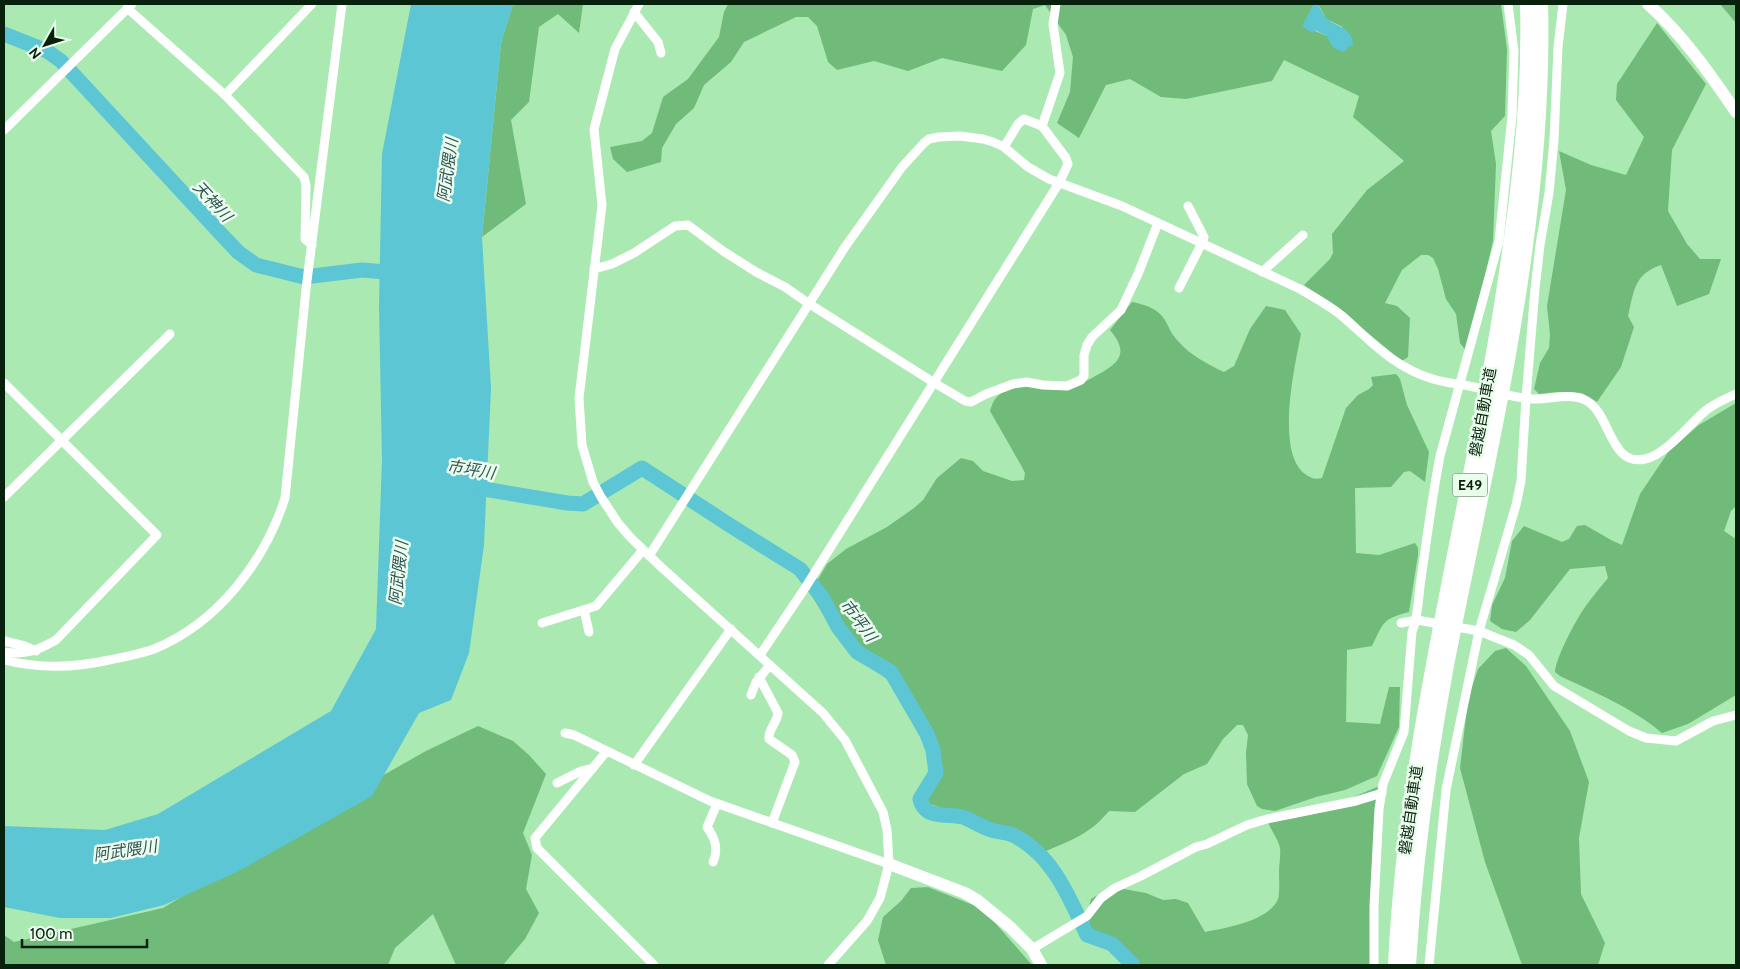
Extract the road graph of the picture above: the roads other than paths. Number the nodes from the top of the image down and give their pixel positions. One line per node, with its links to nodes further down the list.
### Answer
1 (312, 4): 12 (street)
2 (342, 4): 22 (street)
3 (1056, 4): 14 (street)
4 (1508, 4): 30 (street)
5 (1528, 4): 67 (highway, 磐越自動車道 / E49)
6 (1540, 4): 68 (highway, 磐越自動車道 / E49)
7 (1563, 4): 32 (street)
8 (1648, 4): 13 (street)
9 (129, 6): 12 (street); 15 (street)
10 (636, 8): 11 (street); 23 (street)
11 (661, 53)
12 (225, 95): 22 (street)
13 (1736, 112)
14 (1042, 126): 16 (street); 17 (street)
15 (4, 130)
16 (1004, 147): 17 (street); 26 (street)
17 (1059, 183): 19 (street); 28 (street)
18 (1188, 206): 21 (street)
19 (1158, 223): 21 (street); 28 (street)
20 (1303, 235): 24 (street)
21 (1202, 243): 24 (street); 25 (street)
22 (312, 245): 47 (street)
23 (594, 269): 26 (street); 35 (street)
24 (1262, 272): 30 (street)
25 (1179, 288)
26 (808, 303): 28 (street); 35 (street)
27 (170, 334): 33 (street)
28 (933, 382): 46 (street)
29 (4, 383): 33 (street)
30 (1464, 385): 32 (street); 37 (street)
31 (1736, 394): 32 (street)
32 (1526, 398): 41 (street)
33 (61, 439): 34 (street); 44 (street)
34 (4, 497)
35 (646, 553): 36 (street); 40 (street)
36 (584, 610): 38 (street); 42 (street)
37 (1420, 621): 39 (street); 41 (street); 57 (street)
38 (542, 623)
39 (1401, 623)
40 (731, 629): 46 (street); 54 (street)
41 (1477, 630): 51 (street); 69 (street)
42 (589, 632)
43 (4, 641): 44 (street)
44 (36, 651): 45 (street)
45 (4, 652)
46 (760, 656): 48 (street)
47 (4, 660)
48 (770, 665): 49 (street); 61 (street)
49 (759, 678): 50 (street); 59 (street)
50 (751, 695)
51 (1736, 715)
52 (566, 733): 53 (street)
53 (606, 752): 54 (street); 55 (street)
54 (634, 765): 58 (street)
55 (593, 768): 56 (street); 63 (street)
56 (558, 783)
57 (1382, 793): 62 (street); 66 (street)
58 (717, 804): 59 (street); 60 (street)
59 (772, 823): 61 (street)
60 (713, 862)
61 (889, 864): 62 (street); 64 (street)
62 (1032, 948): 65 (street)
63 (654, 965)
64 (828, 965)
65 (1040, 965)
66 (1374, 965)
67 (1396, 965)
68 (1408, 965)
69 (1428, 965)

